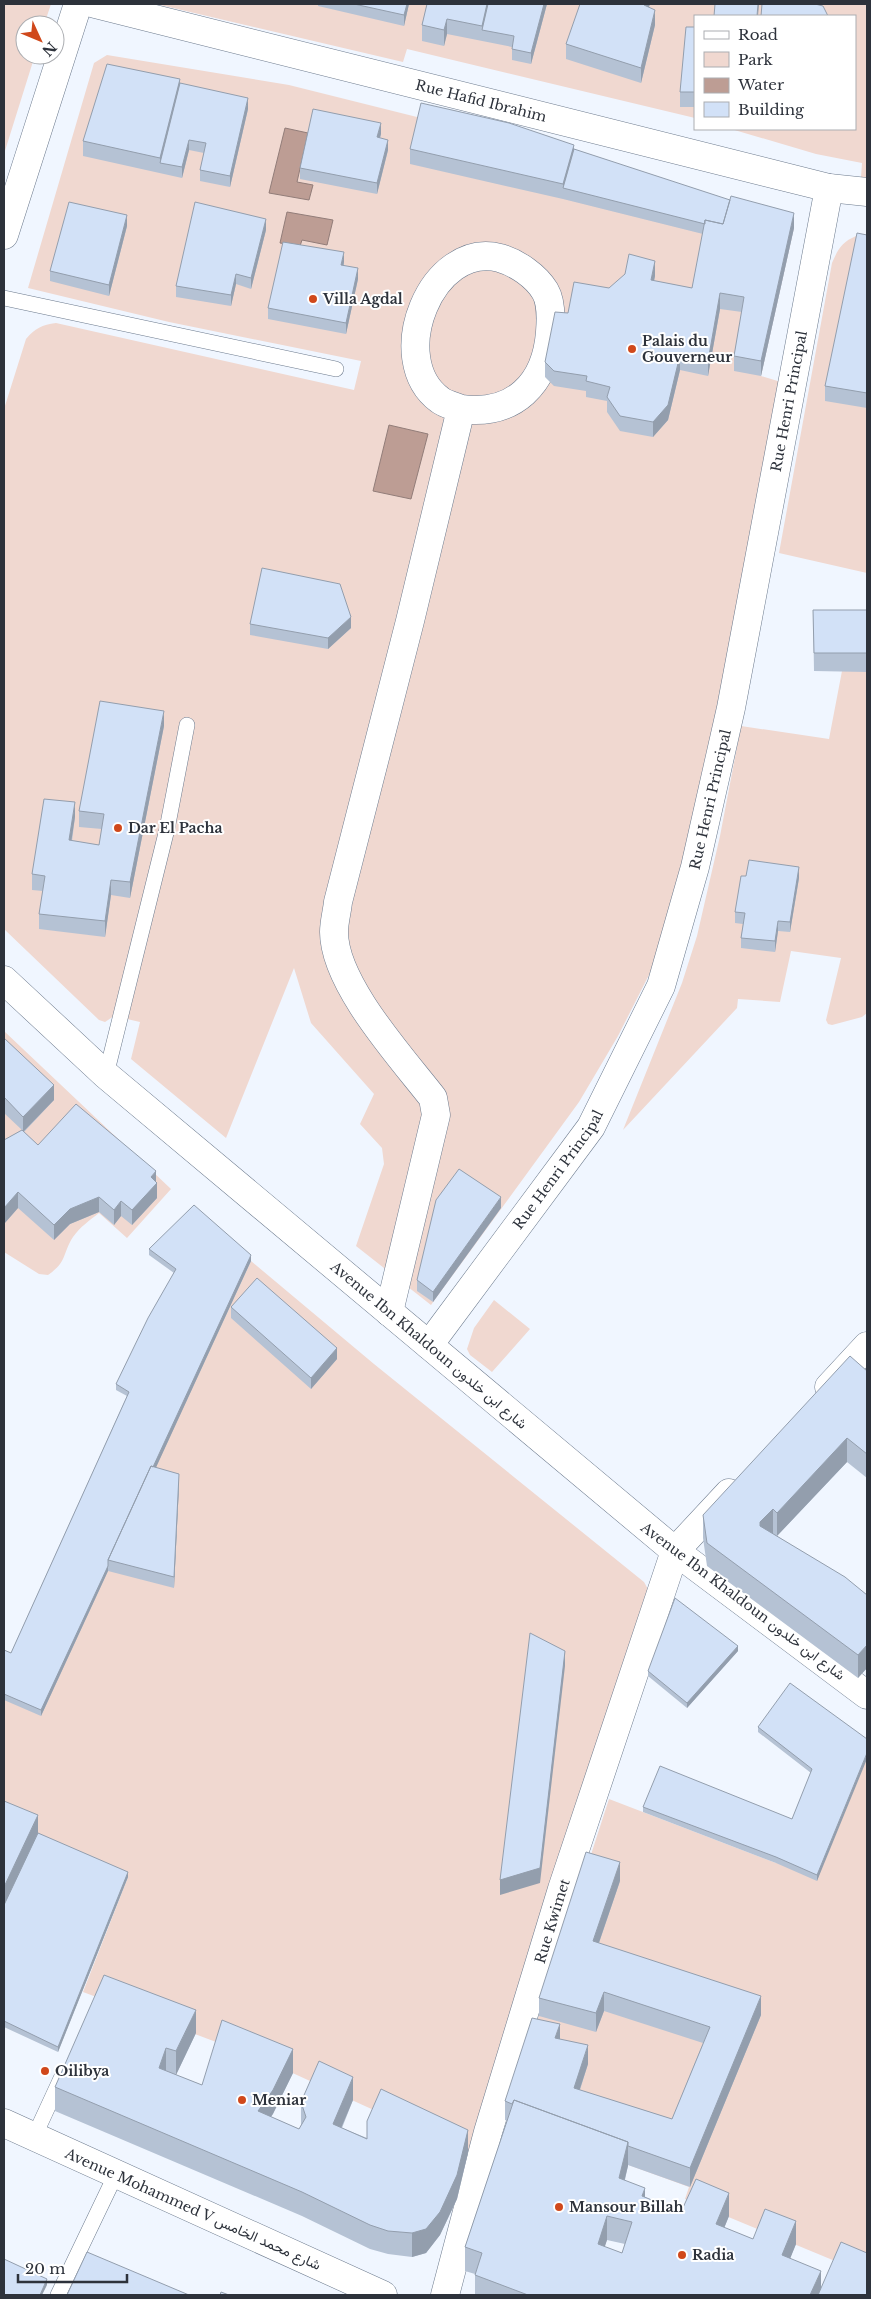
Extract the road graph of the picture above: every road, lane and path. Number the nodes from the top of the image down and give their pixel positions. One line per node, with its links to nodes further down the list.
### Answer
1 (78, 4): 5 (street)
2 (95, 4): 3 (street, Rue Hafid Ibrahim)
3 (829, 188): 4 (street, Rue Hafid Ibrahim); 13 (street, Rue Henri Principal)
4 (867, 192)
5 (4, 234)
6 (4, 298): 7 (lane)
7 (336, 369)
8 (461, 409): 8 (street); 12 (street)
9 (187, 726): 11 (lane)
10 (4, 980): 11 (street, Avenue Ibn Khaldoun شارع ابن خلدون)
11 (106, 1075): 12 (street, Avenue Ibn Khaldoun شارع ابن خلدون)
12 (389, 1312): 13 (street, Avenue Ibn Khaldoun شارع ابن خلدون)
13 (429, 1345): 17 (street, Avenue Ibn Khaldoun شارع ابن خلدون)
14 (867, 1346): 15 (street)
15 (814, 1402)
16 (748, 1473): 17 (street)
17 (675, 1551): 18 (street, Avenue Ibn Khaldoun شارع ابن خلدون); 25 (street, Rue Kwimet)
18 (867, 1695)
19 (70, 2059): 21 (lane)
20 (4, 2123): 21 (street, Avenue Mohammed V شارع محمد الخامس)
21 (34, 2137): 22 (street, Avenue Mohammed V شارع محمد الخامس)
22 (116, 2174): 23 (lane); 24 (street, Avenue Mohammed V شارع محمد الخامس)
23 (58, 2295)
24 (383, 2295)
25 (445, 2295)

